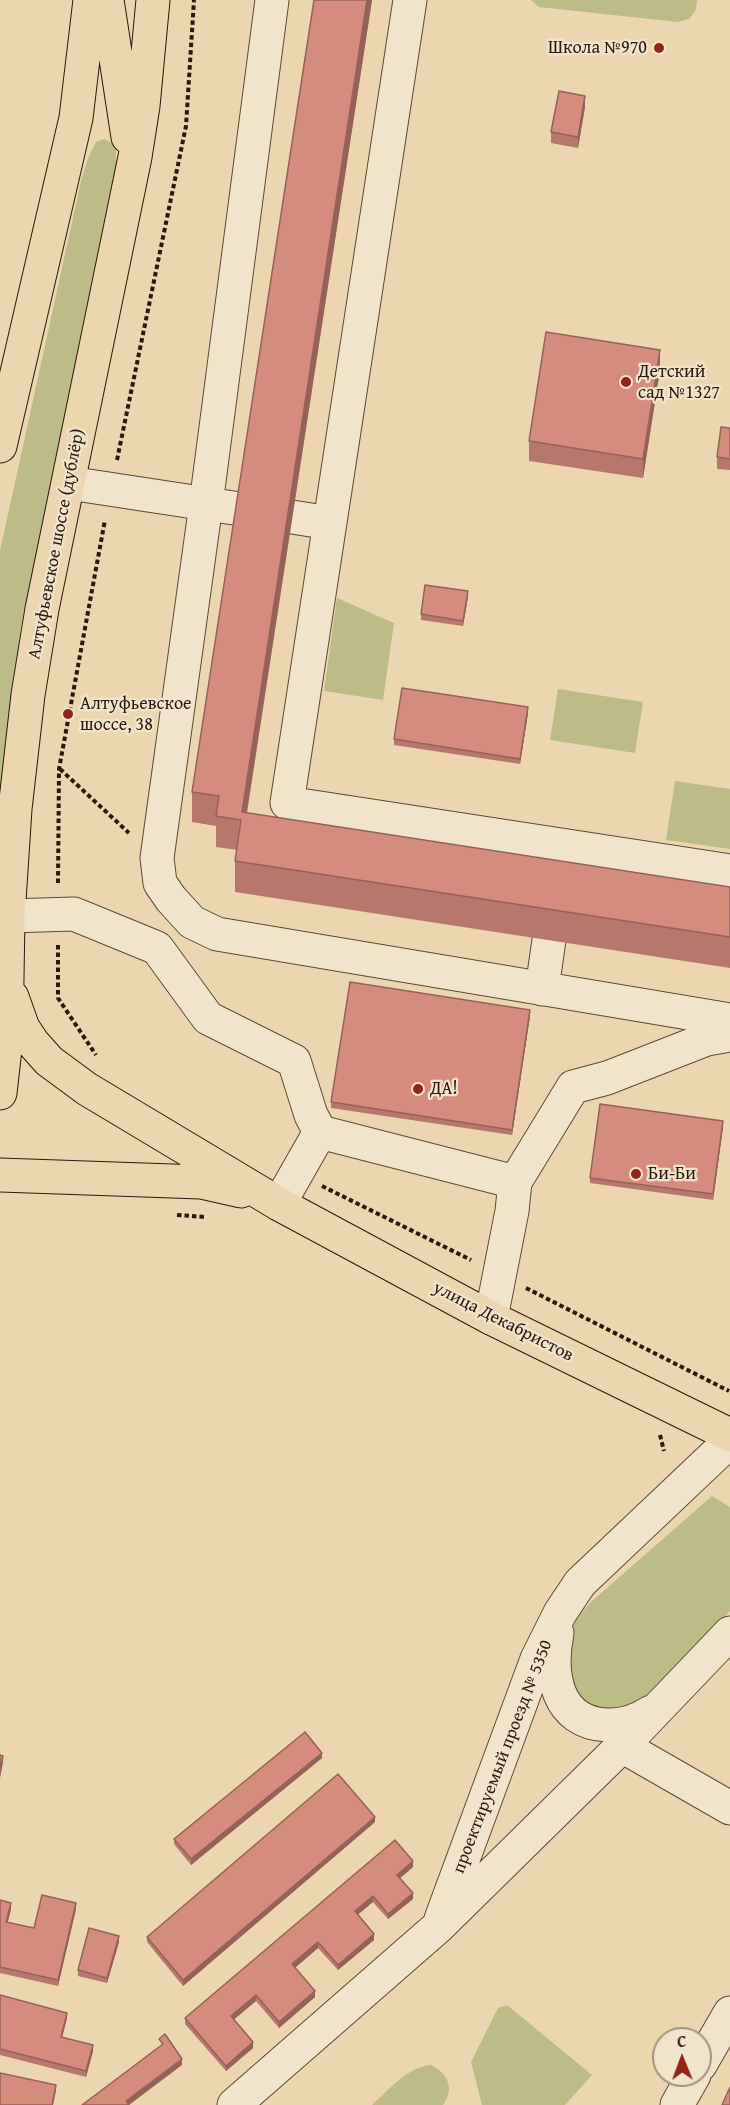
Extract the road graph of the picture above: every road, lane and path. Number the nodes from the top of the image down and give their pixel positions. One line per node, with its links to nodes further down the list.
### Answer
1 (90, 0): 9 (main road)
2 (107, 0): 8 (main road)
3 (131, 0): 8 (main road)
4 (153, 0): 10 (main road, Алтуфьевское шоссе (дублёр))
5 (194, 0): 13 (path)
6 (272, 0): 14 (street)
7 (410, 0): 17 (street)
8 (114, 41): 9 (main road); 10 (main road)
9 (68, 155): 11 (main road)
10 (126, 204): 12 (main road, Алтуфьевское шоссе (дублёр))
11 (0, 446)
12 (69, 483): 13 (street); 22 (main road, Алтуфьевское шоссе (дублёр))
13 (111, 489): 14 (street); 19 (path)
14 (206, 504): 15 (street); 19 (street)
15 (240, 509)
16 (292, 517): 17 (street)
17 (330, 523): 18 (street)
18 (564, 845): 20 (street); 21 (street)
19 (157, 858): 25 (street)
20 (730, 871)
21 (559, 879)
22 (8, 916): 24 (main road, Алтуфьевское шоссе (дублёр)); 29 (street)
23 (549, 940): 25 (street)
24 (8, 973): 28 (main road, Алтуфьевское шоссе (дублёр)); 32 (main road, улица Декабристов)
25 (542, 988): 26 (street)
26 (730, 1020)
27 (730, 1035): 31 (street)
28 (1, 1086)
29 (320, 1132): 31 (street); 32 (street)
30 (0, 1175): 32 (main road, улица Декабристов)
31 (515, 1182): 33 (street)
32 (279, 1204): 33 (main road, улица Декабристов)
33 (491, 1318): 37 (main road, улица Декабристов)
34 (685, 1367): 35 (path)
35 (729, 1391)
36 (659, 1432): 39 (path)
37 (730, 1435)
38 (730, 1441): 40 (street, проектируемый проезд № 5350)
39 (664, 1451)
40 (560, 1613): 42 (street); 45 (street, проектируемый проезд № 5350)
41 (730, 1633): 42 (street, проектируемый проезд № 5350)
42 (660, 1706): 43 (street, проектируемый проезд № 5350)
43 (622, 1746): 44 (street); 45 (street, проектируемый проезд № 5350)
44 (730, 1808)
45 (439, 1926): 49 (street, проектируемый проезд № 5350)
46 (730, 2013): 47 (street)
47 (712, 2044)
48 (687, 2087): 50 (street)
49 (234, 2105)
50 (677, 2105)

